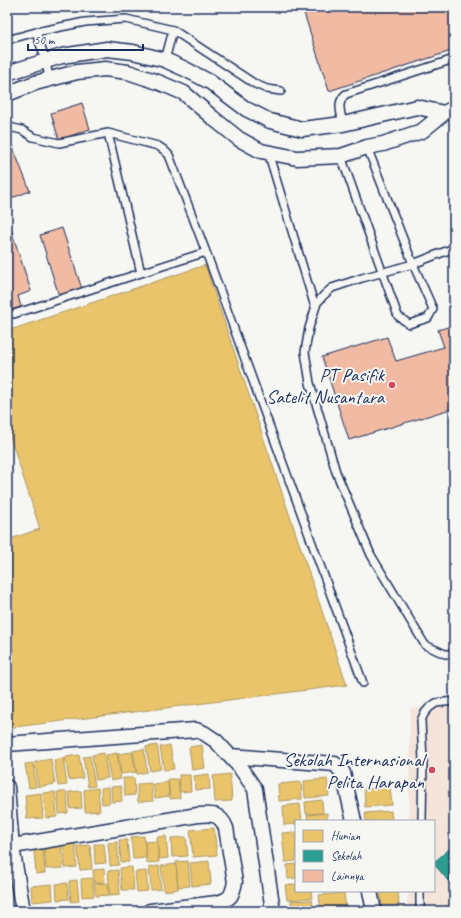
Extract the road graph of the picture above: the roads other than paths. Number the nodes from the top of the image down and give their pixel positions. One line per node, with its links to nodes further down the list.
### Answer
1 (173, 30): 2 (lane); 5 (lane); 9 (lane)
2 (36, 32): 3 (lane); 6 (lane)
3 (7, 40)
4 (454, 59): 12 (lane)
5 (165, 60): 6 (street); 12 (street)
6 (46, 61): 7 (street); 8 (lane)
7 (7, 73)
8 (49, 79): 10 (street); 16 (street)
9 (281, 91)
10 (7, 94)
11 (449, 110): 12 (street); 15 (street)
12 (343, 124)
13 (7, 128): 14 (lane)
14 (108, 133): 19 (lane); 21 (lane)
15 (367, 147): 17 (street); 20 (lane)
16 (268, 152): 17 (street); 23 (lane)
17 (341, 156): 22 (lane)
18 (454, 248): 20 (lane)
19 (206, 252): 21 (lane); 26 (lane)
20 (413, 264): 22 (lane); 22 (lane)
21 (141, 273): 24 (lane)
22 (382, 273): 23 (lane)
23 (316, 308): 25 (lane)
24 (14, 314)
25 (454, 654)
26 (363, 683)
27 (454, 701): 32 (lane)
28 (7, 744): 29 (street)
29 (230, 756): 31 (street); 38 (street)
30 (7, 787): 33 (street)
31 (354, 820)
32 (422, 820)
33 (10, 847): 36 (street); 37 (street)
34 (370, 892): 39 (street)
35 (420, 892): 40 (lane)
36 (23, 911)
37 (150, 911)
38 (273, 911)
39 (374, 911)
40 (420, 911)

